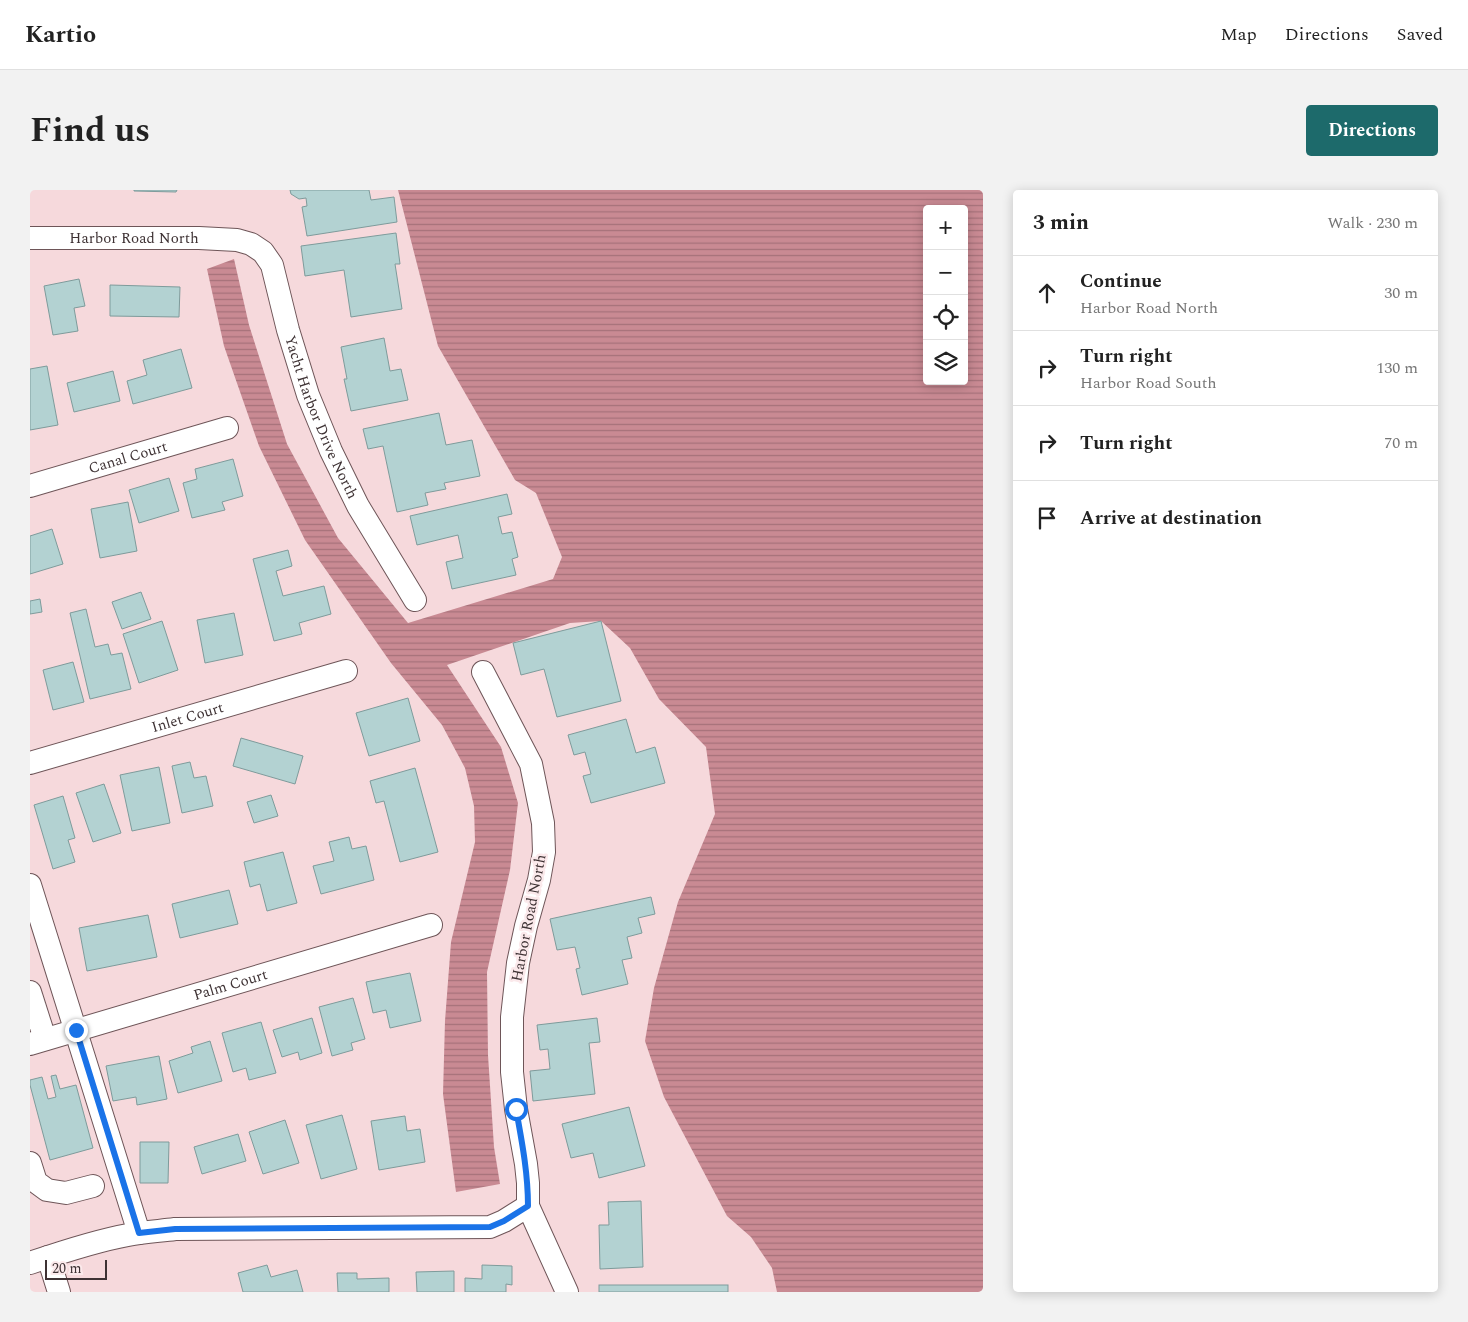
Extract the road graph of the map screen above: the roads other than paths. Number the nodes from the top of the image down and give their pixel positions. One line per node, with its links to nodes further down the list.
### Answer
1 (30, 238): 2 (street, Harbor Road North)
2 (237, 240): 5 (street, Yacht Harbor Drive North)
3 (227, 428): 4 (street, Canal Court)
4 (30, 486)
5 (415, 600)
6 (346, 671): 8 (street, Inlet Court)
7 (483, 672): 16 (street, Harbor Road North)
8 (30, 763)
9 (30, 885): 12 (street)
10 (431, 925): 12 (street, Palm Court)
11 (30, 992): 13 (street)
12 (76, 1030): 13 (street, Palm Court); 17 (street)
13 (37, 1041)
14 (30, 1163): 15 (street)
15 (93, 1186)
16 (528, 1206): 17 (street); 20 (street)
17 (139, 1233): 18 (street)
18 (39, 1260): 19 (street)
19 (59, 1292)
20 (567, 1292)

